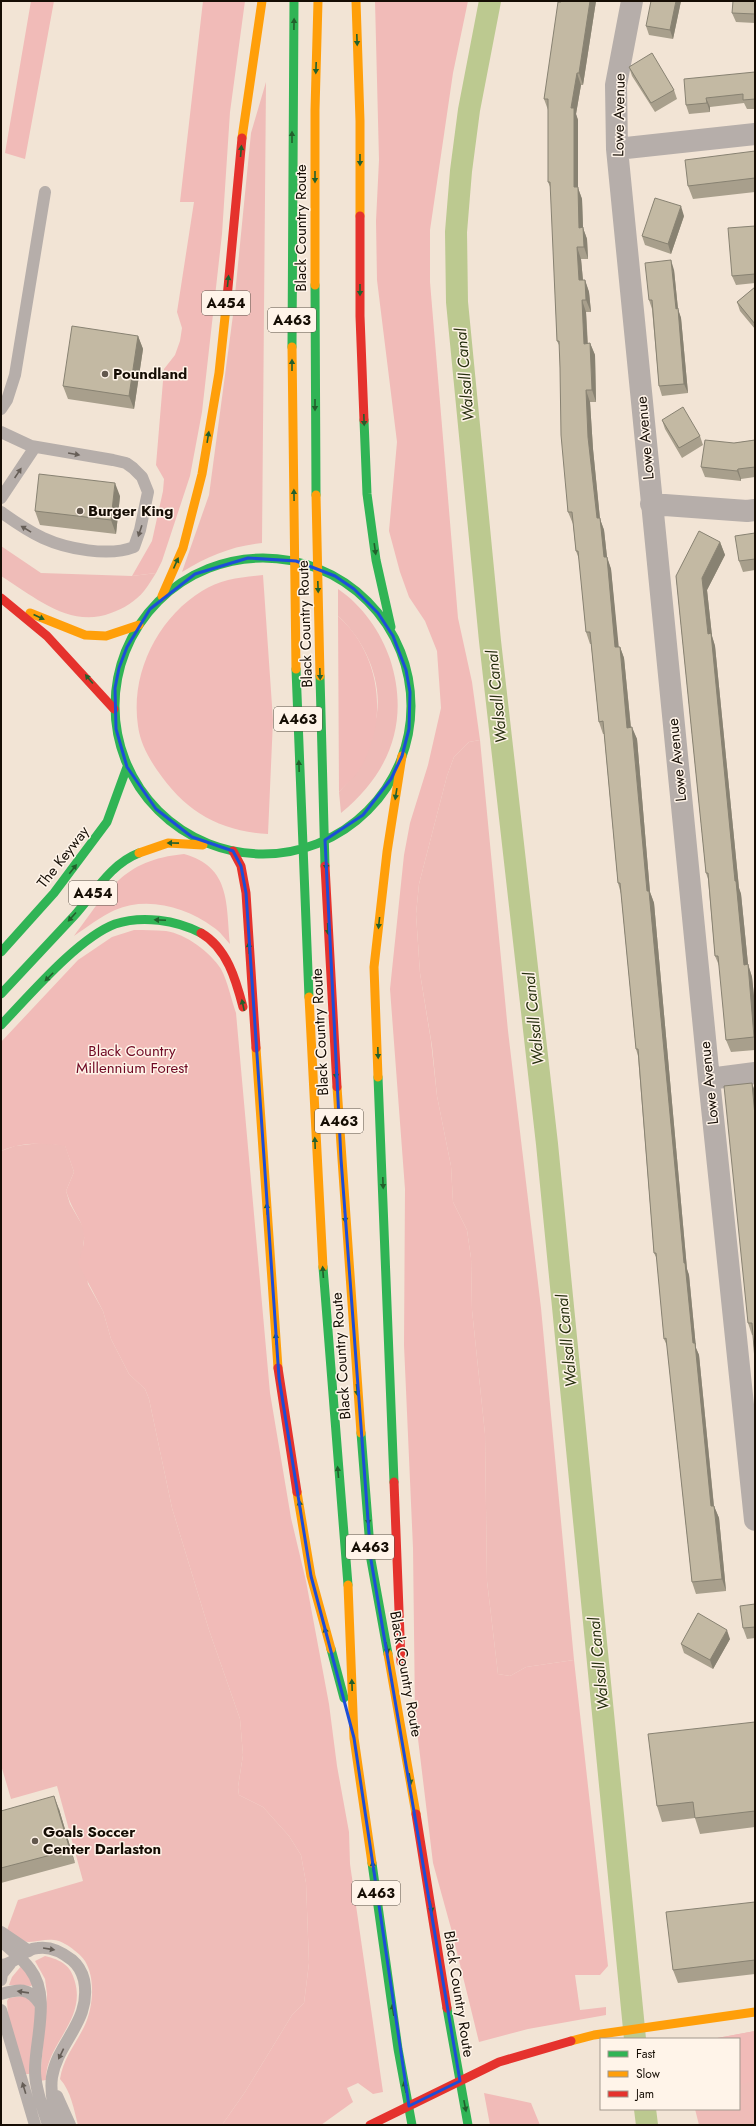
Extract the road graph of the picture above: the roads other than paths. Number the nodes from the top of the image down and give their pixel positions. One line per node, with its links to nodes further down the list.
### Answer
1 (262, 1): 16 (main road, A454, one-way to 1)
2 (294, 1): 32 (main road, Black Country Route / A463, one-way to 2)
3 (318, 1): 33 (main road, Black Country Route / A463, one-way to 33)
4 (356, 1): 19 (main road, one-way to 19)
5 (632, 1): 7 (street, Lowe Avenue)
6 (755, 134): 7 (street)
7 (617, 149): 13 (street, Lowe Avenue)
8 (45, 192): 9 (lane)
9 (1, 409)
10 (1, 432): 11 (lane)
11 (35, 447): 12 (lane, one-way to 11); 15 (lane, one-way to 15)
12 (1, 498)
13 (651, 504): 14 (street); 30 (street, Lowe Avenue)
14 (755, 510)
15 (1, 512)
16 (160, 598): 18 (main road); 19 (main road)
17 (2, 599): 18 (main road, one-way to 18); 20 (main road, one-way to 17)
18 (139, 624): 20 (main road)
19 (393, 636): 21 (main road)
20 (114, 709): 22 (main road)
21 (402, 756): 24 (main road); 33 (main road, one-way to 33)
22 (128, 767): 23 (main road); 25 (main road, The Keyway / A454, one-way to 22)
23 (212, 845): 24 (main road); 26 (main road, A454, one-way to 26)
24 (233, 851): 28 (main road, one-way to 24)
25 (1, 952)
26 (1, 994)
27 (1, 1025): 28 (main road, one-way to 27)
28 (256, 1071): 32 (main road, one-way to 28)
29 (755, 1072): 30 (street)
30 (709, 1079): 31 (street, Lowe Avenue)
31 (755, 1520)
32 (354, 1738): 49 (main road, Black Country Route / A463, one-way to 32)
33 (404, 1740): 50 (main road, Black Country Route / A463, one-way to 50)
34 (1, 1932): 36 (lane)
35 (1, 1941): 37 (lane)
36 (29, 1950): 37 (lane); 43 (lane, one-way to 43)
37 (10, 1962): 38 (lane); 40 (lane)
38 (1, 1980)
39 (1, 1994): 40 (lane, one-way to 39)
40 (40, 2004): 45 (lane)
41 (1, 2010): 44 (lane, one-way to 41)
42 (755, 2012): 48 (main road)
43 (52, 2086): 46 (lane); 47 (lane)
44 (35, 2125)
45 (48, 2125)
46 (58, 2125)
47 (70, 2125)
48 (370, 2125)
49 (412, 2125)
50 (468, 2125)

